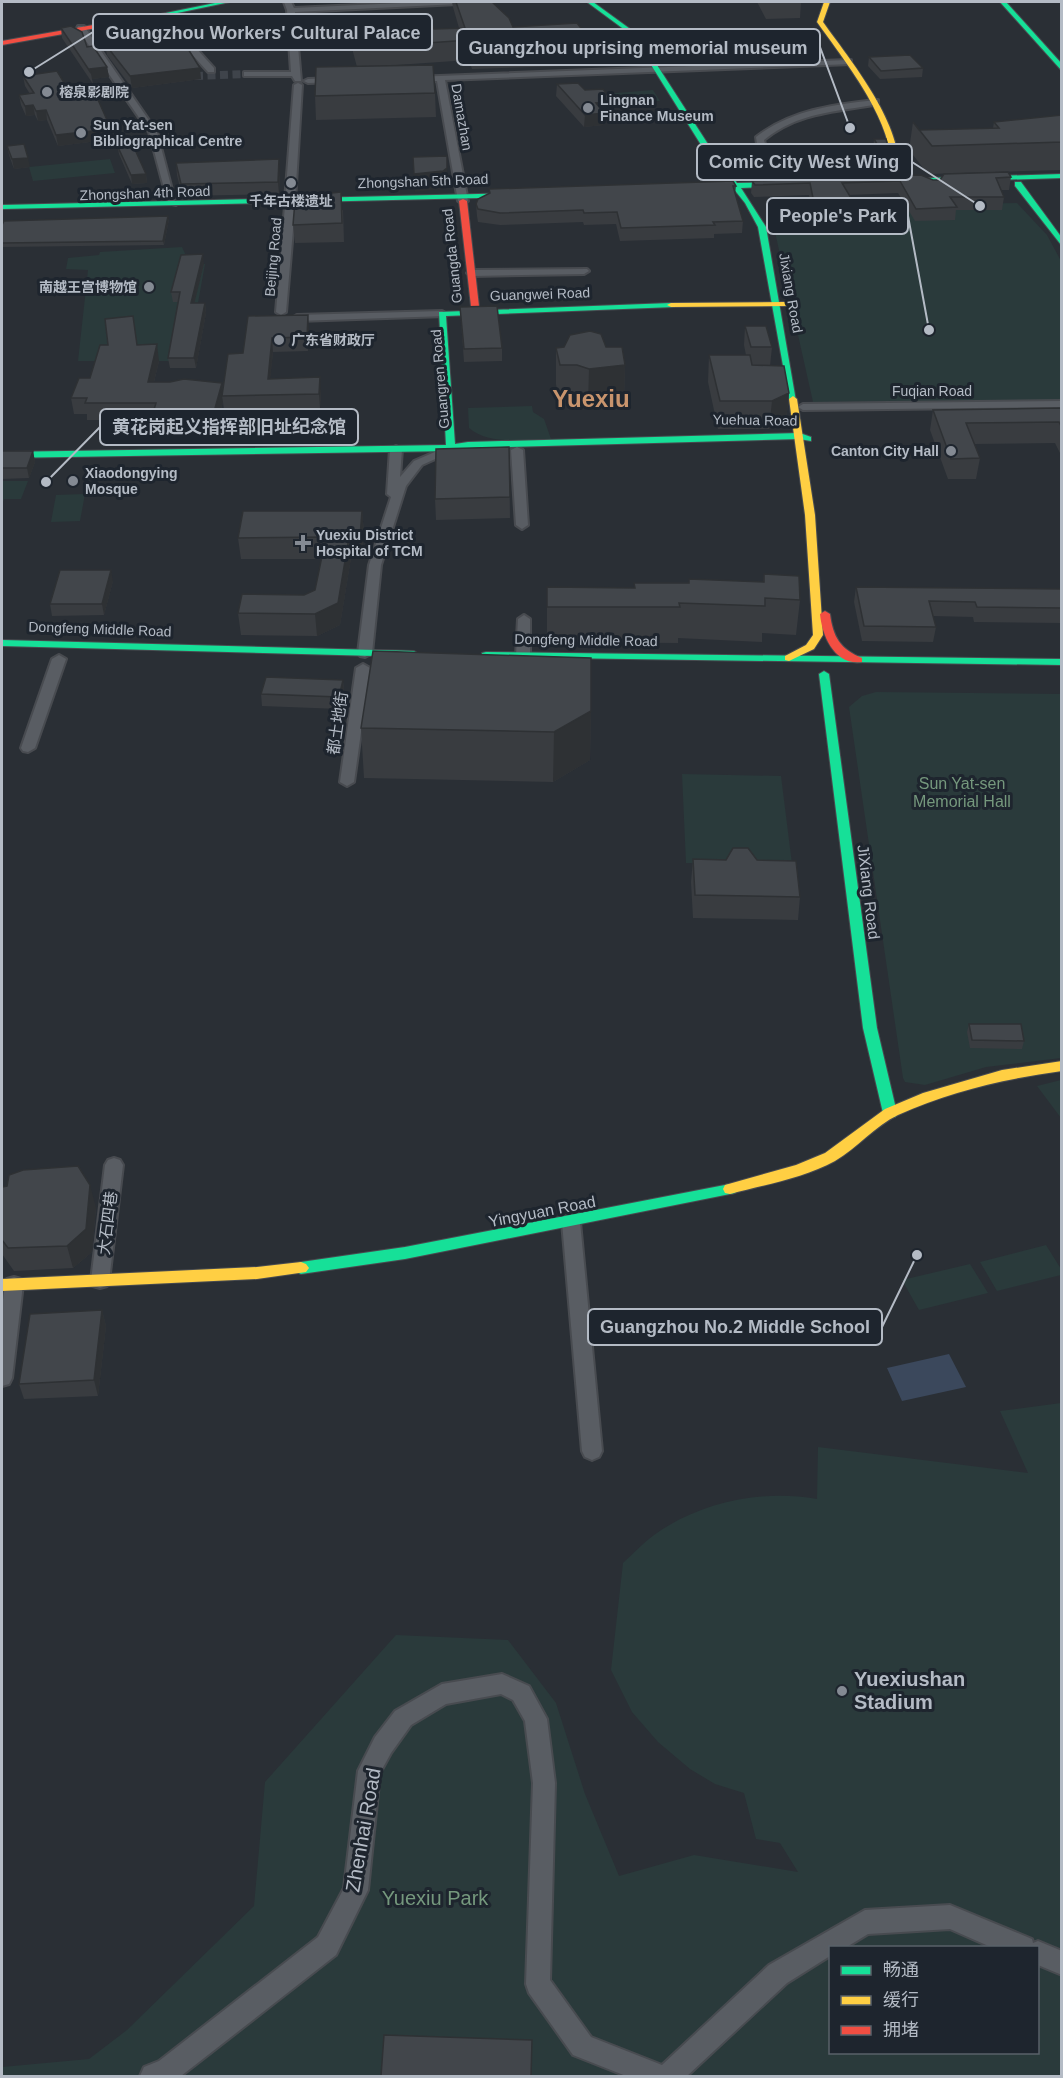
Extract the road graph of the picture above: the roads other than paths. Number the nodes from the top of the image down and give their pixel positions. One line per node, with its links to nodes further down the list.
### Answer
1 (212, 2): 12 (main road)
2 (227, 2): 12 (main road)
3 (288, 2): 9 (street, Beijing Road)
4 (458, 2): 9 (street)
5 (590, 2): 20 (main road, Jixiang Road)
6 (827, 2): 17 (main road)
7 (1003, 2): 18 (main road)
8 (1018, 2): 16 (main road)
9 (291, 15): 11 (street); 23 (street, Beijing Road)
10 (271, 19): 13 (street)
11 (281, 19)
12 (82, 29): 14 (main road); 39 (street)
13 (180, 31)
14 (2, 42)
15 (192, 49): 19 (street)
16 (1062, 51)
17 (848, 62): 20 (street); 26 (main road)
18 (1062, 69)
19 (212, 70)
20 (657, 70): 22 (street); 28 (main road, Jixiang Road)
21 (247, 74): 23 (street)
22 (441, 78): 24 (street); 38 (street, Damazhan)
23 (297, 79): 25 (street); 40 (street, Beijing Road)
24 (408, 79)
25 (341, 80)
26 (874, 102): 27 (main road); 28 (street)
27 (890, 137): 29 (main road); 31 (main road)
28 (712, 156): 35 (main road, Jixiang Road)
29 (920, 174): 30 (main road); 31 (main road); 31 (main road); 33 (main road)
30 (1062, 176)
31 (891, 181)
32 (1062, 182): 33 (main road)
33 (1024, 184): 43 (main road); 44 (main road)
34 (801, 187): 35 (main road)
35 (741, 190): 36 (main road); 47 (main road, Jixiang Road)
36 (686, 191)
37 (534, 197): 38 (main road, Zhongshan 5th Road)
38 (462, 199): 40 (main road, Zhongshan 5th Road); 46 (main road, Guangda Road)
39 (173, 203): 40 (main road, Zhongshan 4th Road); 41 (main road, Zhongshan 4th Road)
40 (290, 203): 42 (main road, Zhongshan 4th Road); 48 (street, Beijing Road)
41 (2, 207)
42 (2, 214)
43 (1062, 225)
44 (1062, 244)
45 (584, 271): 46 (street)
46 (472, 273): 49 (main road, Guangda Road)
47 (778, 304): 49 (main road, Guangwei Road); 55 (main road, Jixiang Road); 56 (main road, Jixiang Road)
48 (282, 312): 51 (street); 52 (street)
49 (476, 314): 50 (main road, Guangwei Road)
50 (446, 315): 52 (street, Guangwei Road); 57 (main road, Guangren Road)
51 (269, 316)
52 (297, 318): 53 (street)
53 (286, 323)
54 (1062, 405): 55 (street, Fuqian Road)
55 (803, 407): 56 (main road, Jixiang Road)
56 (803, 439): 57 (main road, Yuehua Road); 59 (main road, Yuehua Road); 69 (main road, Jixiang Road); 71 (main road, Jixiang Road)
57 (451, 448): 58 (main road, Yuehua Road); 59 (main road, Yuehua Road); 61 (street)
58 (396, 449): 60 (main road, Yuehua Road); 61 (street)
59 (517, 450): 62 (street)
60 (2, 455)
61 (392, 510): 65 (street)
62 (522, 525)
63 (524, 619): 68 (street)
64 (2, 643): 65 (main road, Dongfeng Middle Road)
65 (365, 653): 66 (main road, Dongfeng Middle Road)
66 (430, 654)
67 (470, 655): 68 (main road, Dongfeng Middle Road)
68 (523, 656): 69 (main road, Dongfeng Middle Road)
69 (789, 658): 71 (main road, Dongfeng Middle Road)
70 (59, 659): 75 (street)
71 (858, 660): 72 (main road, Dongfeng Middle Road)
72 (1062, 662)
73 (364, 668): 76 (street, 都土地街)
74 (824, 674): 78 (main road, JiXiang Road)
75 (28, 748)
76 (347, 782)
77 (1062, 1066): 78 (main road, Yingyuan Road)
78 (890, 1113): 80 (main road, Yingyuan Road)
79 (114, 1165): 81 (street, 大石四巷)
80 (571, 1222): 81 (main road, Yingyuan Road); 84 (street)
81 (100, 1281): 82 (main road, Yingyuan Road)
82 (8, 1285): 83 (street)
83 (2, 1378)
84 (592, 1451)
85 (1021, 1946): 90 (street)
86 (1039, 1953): 87 (street)
87 (1062, 1963)
88 (153, 2076): 89 (street, Zhenhai Road)
89 (657, 2076)
90 (669, 2076)

